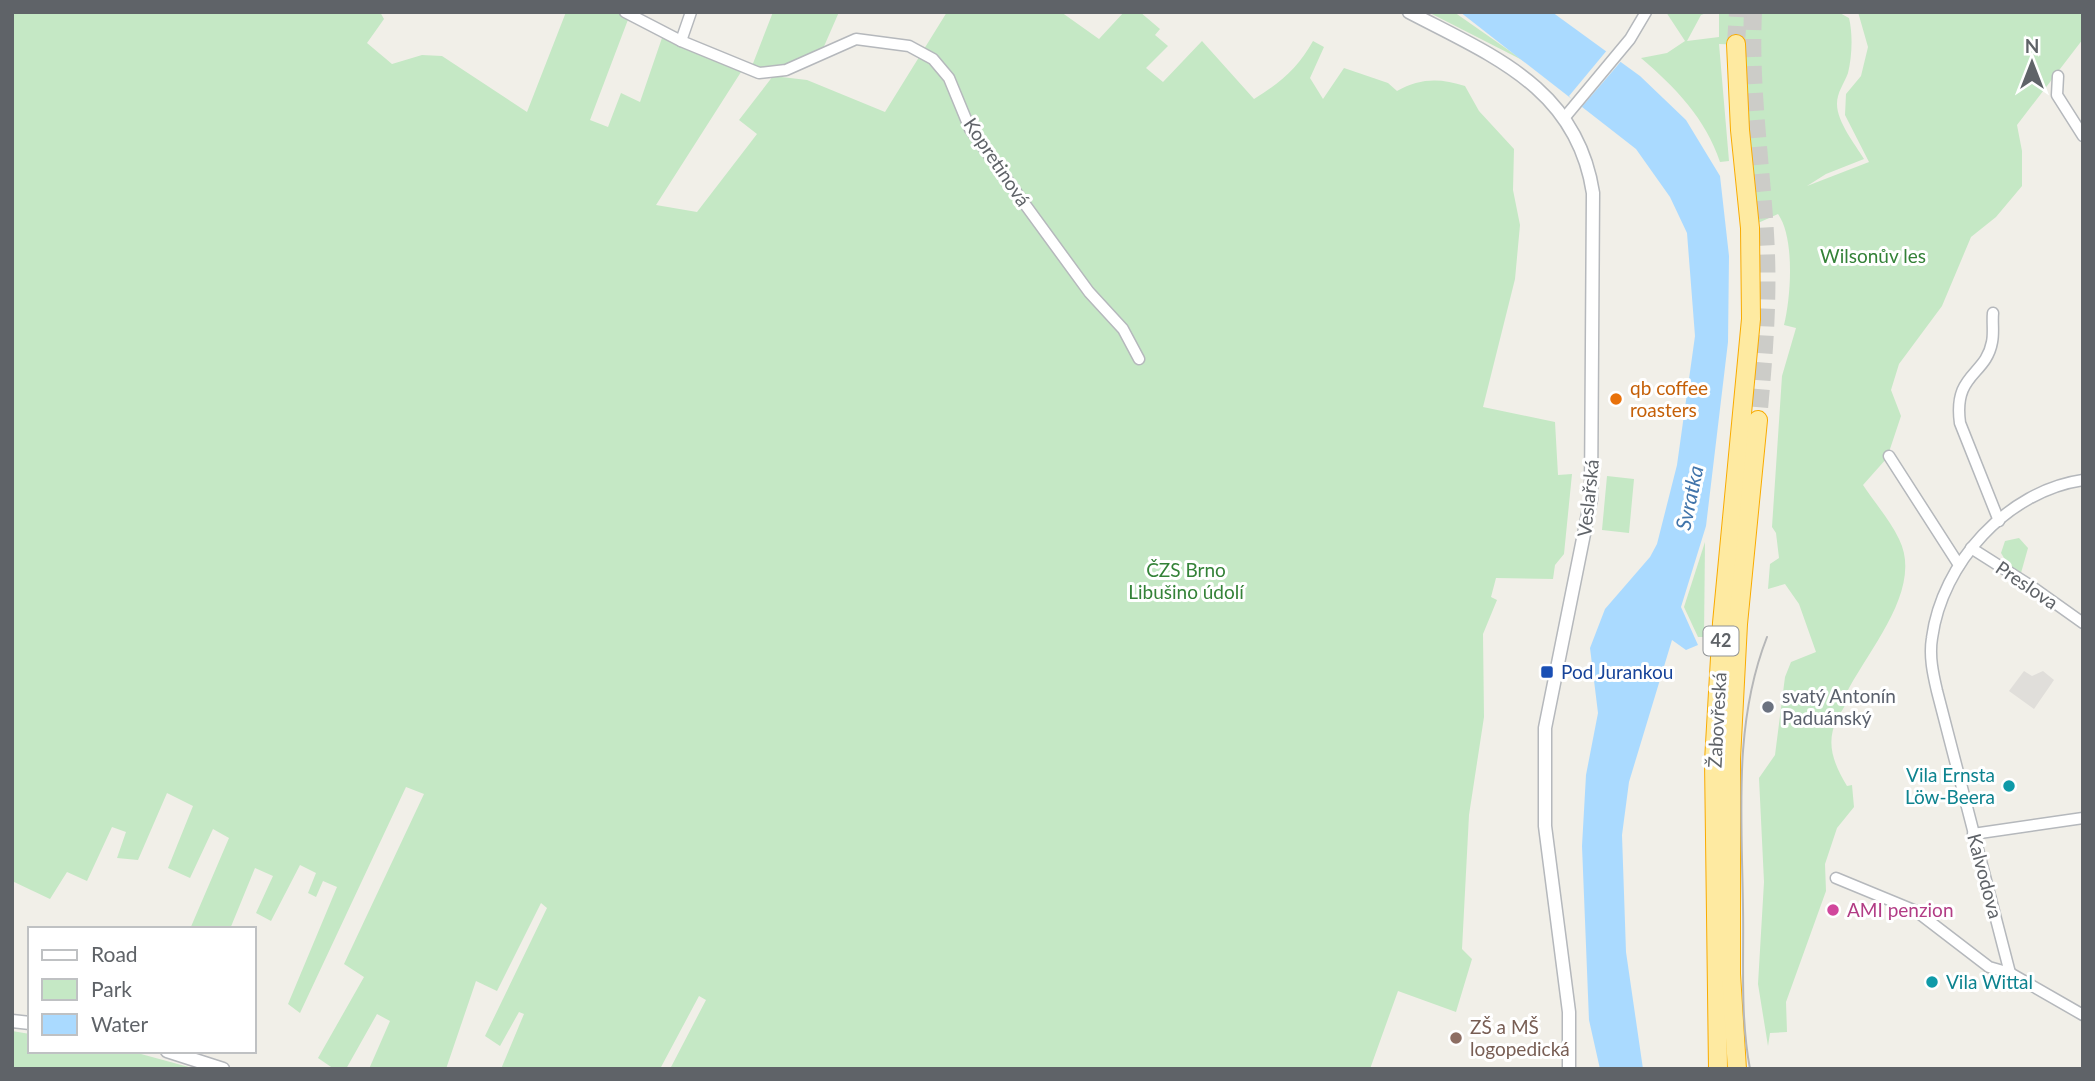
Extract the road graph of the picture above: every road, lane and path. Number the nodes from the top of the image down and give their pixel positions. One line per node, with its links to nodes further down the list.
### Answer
1 (625, 12): 5 (street, Kopretinová)
2 (691, 12): 5 (street)
3 (1409, 12): 8 (street, Veslařská)
4 (1646, 12): 8 (street)
5 (681, 41): 11 (street, Kopretinová)
6 (1736, 44): 27 (highway, Žabovřeská / 42)
7 (2058, 76): 9 (street)
8 (1565, 117): 26 (street, Veslařská)
9 (2083, 136)
10 (1993, 313): 15 (street)
11 (1139, 359)
12 (1758, 421): 28 (highway, Žabovřeská / 42)
13 (1888, 456): 17 (street)
14 (2083, 480): 15 (street, Kalvodova)
15 (1999, 521): 16 (street, Kalvodova)
16 (1971, 548): 17 (street, Kalvodova); 18 (street, Preslova)
17 (1959, 565): 20 (street, Kalvodova)
18 (2083, 624)
19 (2083, 818): 20 (street)
20 (1973, 834): 22 (street, Kalvodova)
21 (1836, 878): 22 (street)
22 (2010, 973): 23 (street)
23 (2083, 1015)
24 (173, 1053): 25 (street)
25 (223, 1069)
26 (1569, 1069)
27 (1718, 1069)
28 (1737, 1069)

